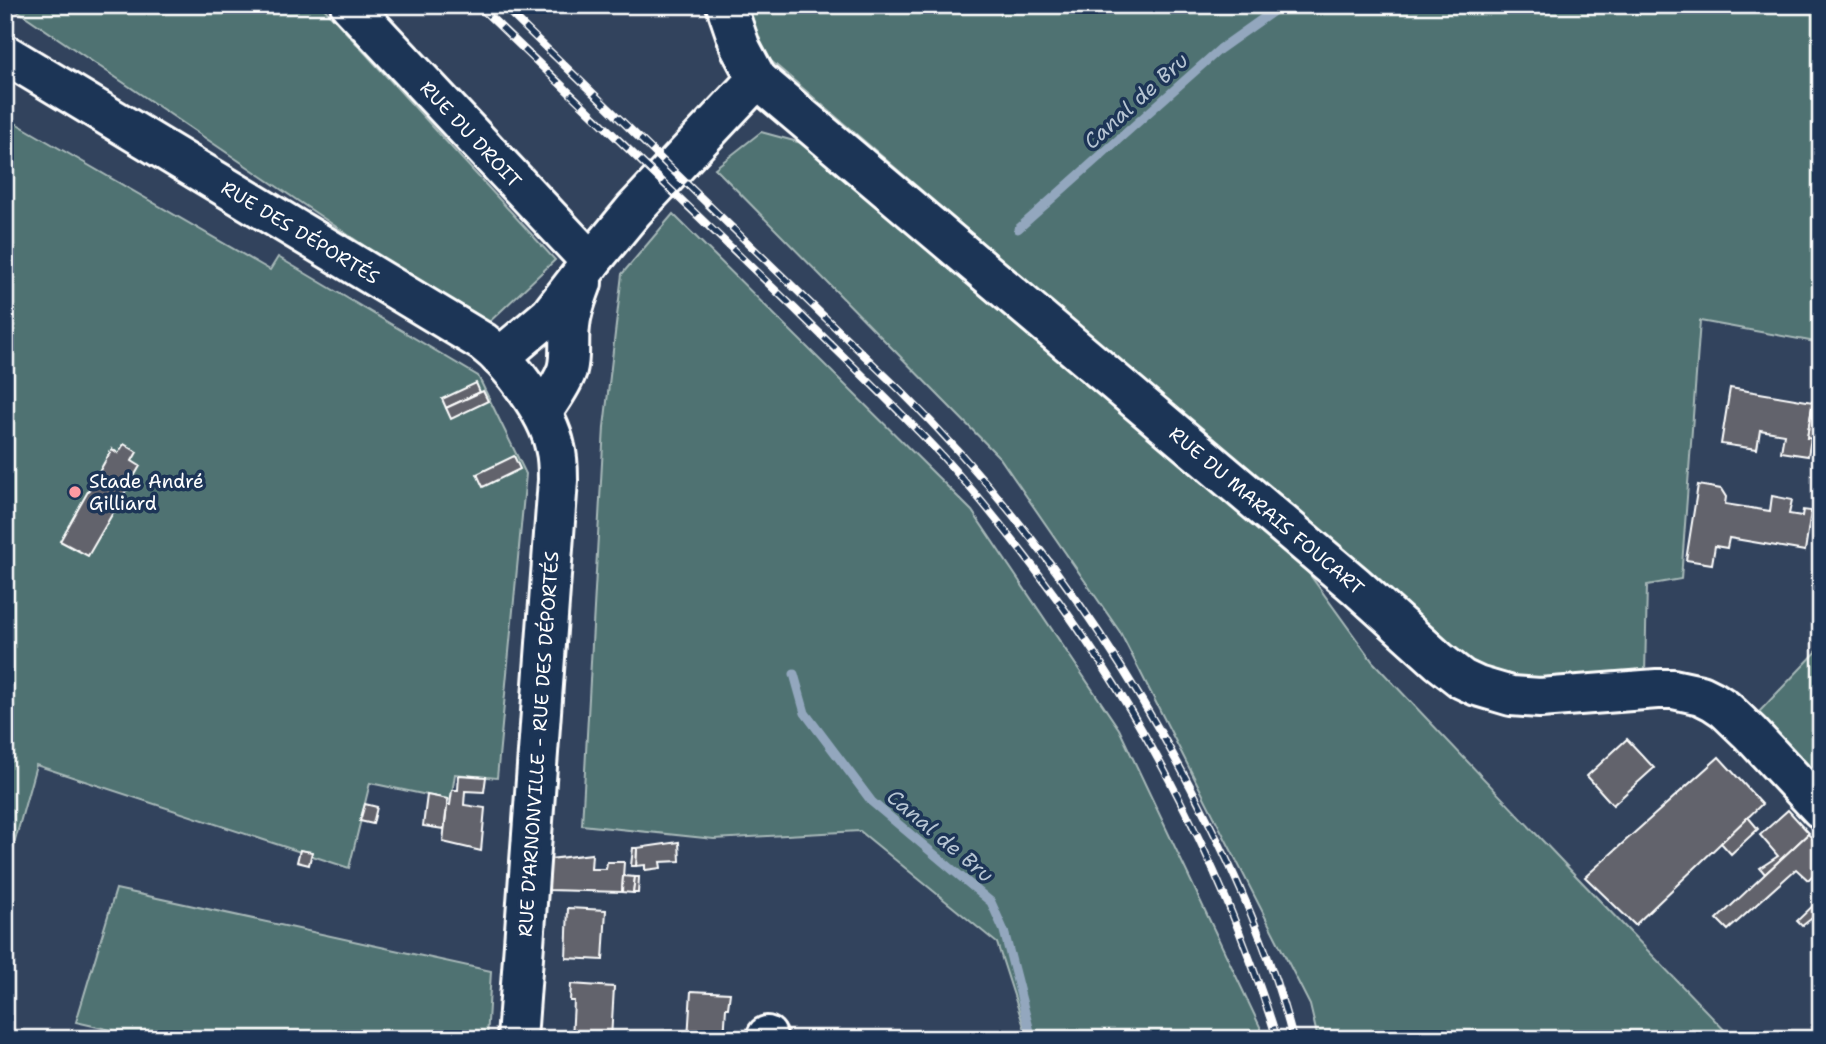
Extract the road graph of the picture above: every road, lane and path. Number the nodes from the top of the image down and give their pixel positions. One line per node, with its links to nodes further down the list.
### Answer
1 (350, 5): 5 (street, RUE DU DROIT)
2 (726, 5): 4 (street)
3 (5, 54): 6 (street, RUE DES DÉPORTÉS)
4 (757, 79): 5 (street); 9 (street, RUE DU MARAIS FOUCART)
5 (591, 262): 6 (street); 7 (street)
6 (500, 357): 7 (street, RUE DES DÉPORTÉS)
7 (542, 413): 8 (street, RUE DES DÉPORTÉS)
8 (556, 449): 10 (street, RUE D'ARNONVILLE - RUE DES DÉPORTÉS)
9 (1821, 809)
10 (517, 1039)

